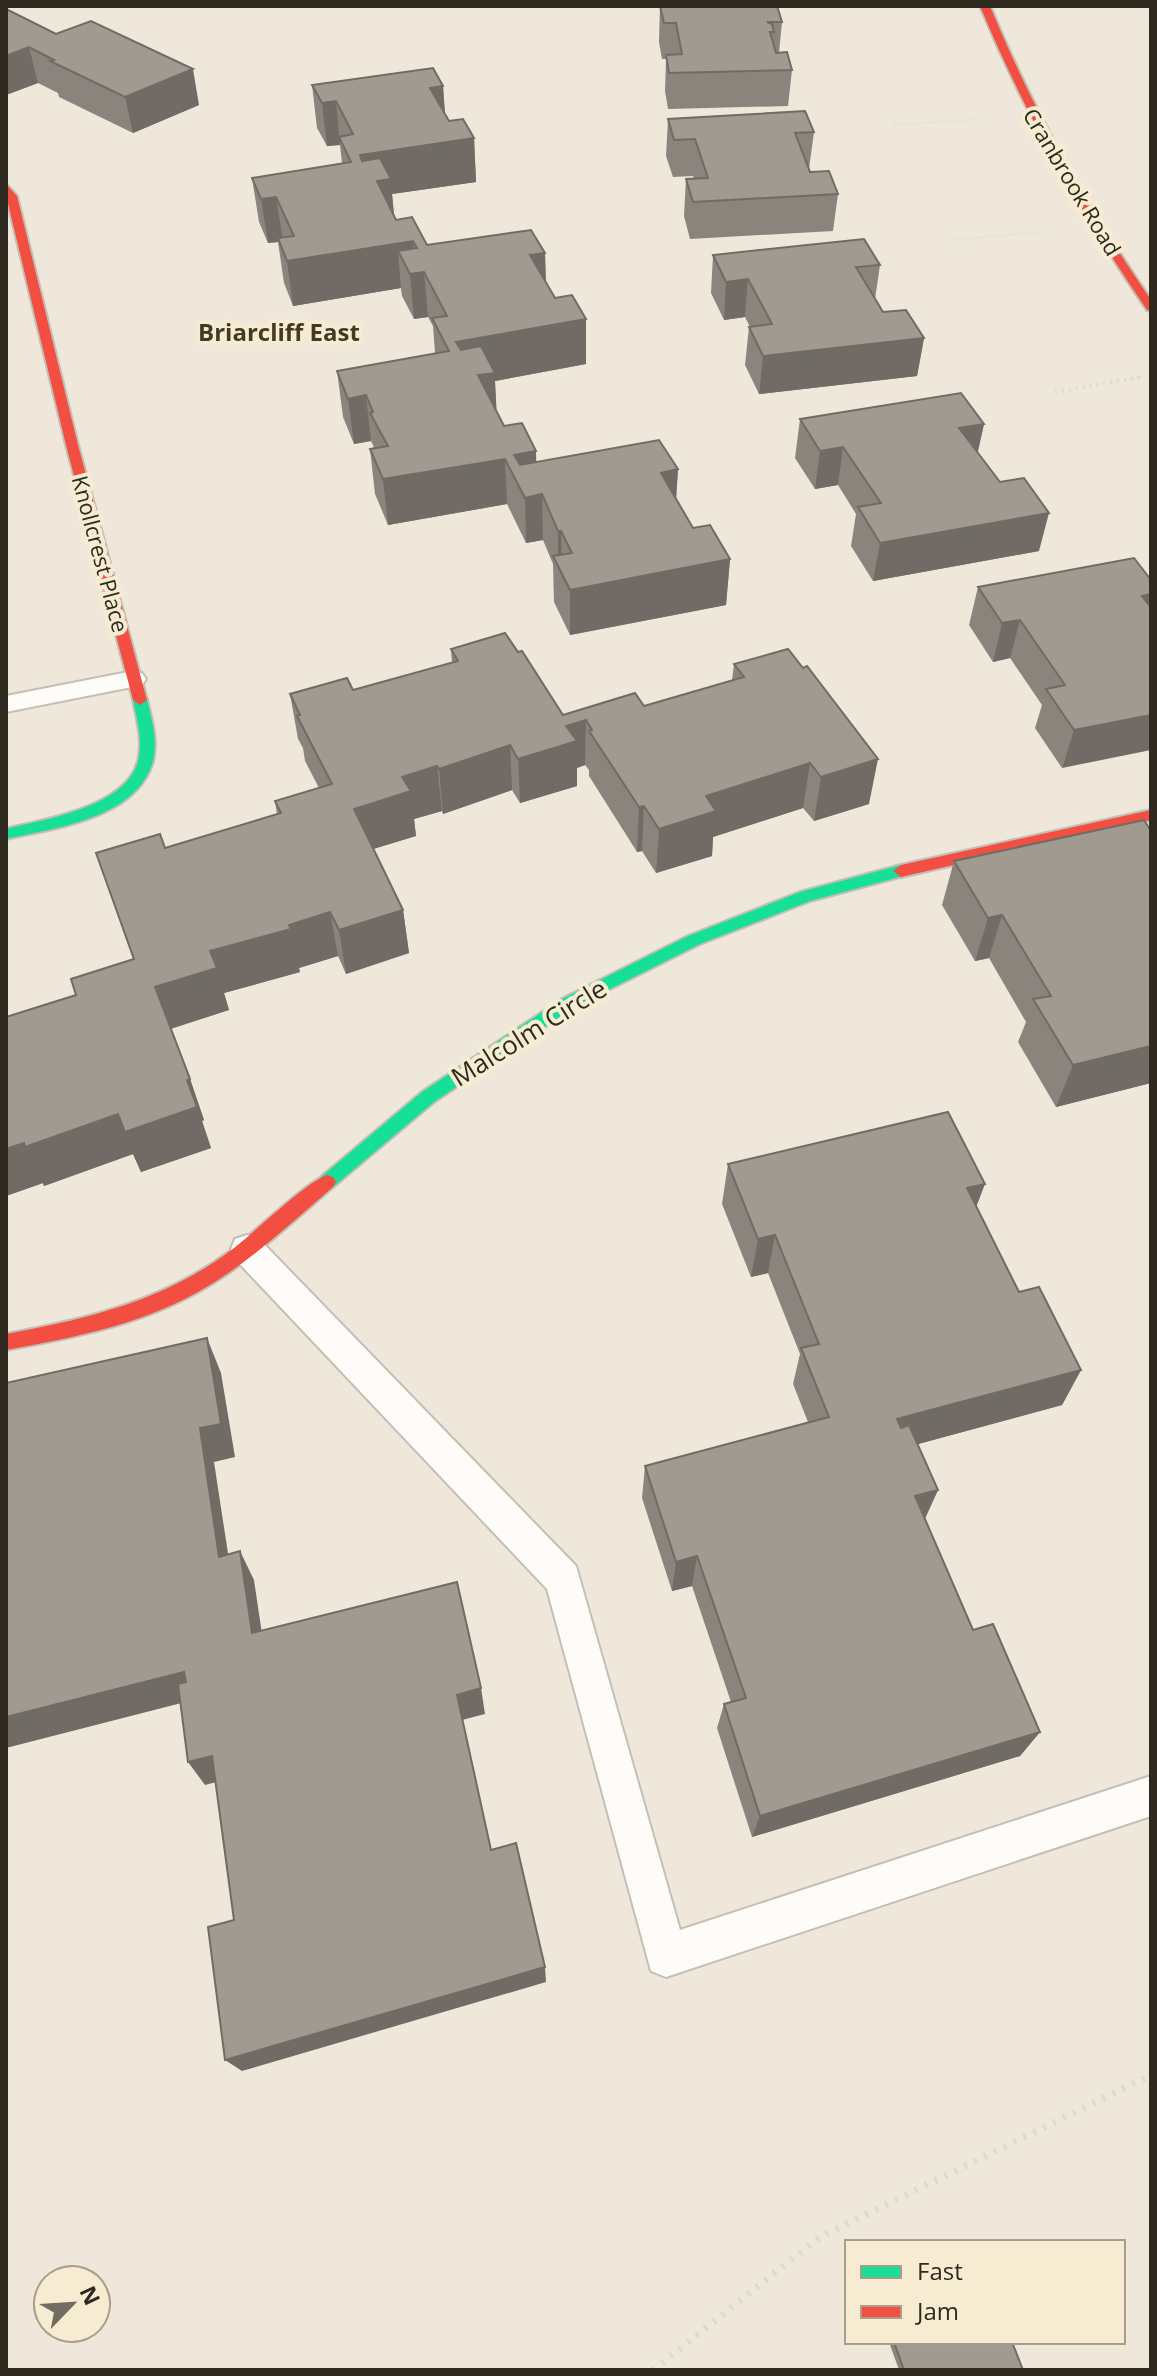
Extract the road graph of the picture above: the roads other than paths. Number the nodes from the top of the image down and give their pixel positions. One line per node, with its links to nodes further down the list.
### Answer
1 (985, 6): 3 (street, Cranbrook Road)
2 (6, 187): 4 (street, Knollcrest Place)
3 (1151, 308)
4 (133, 679): 5 (lane); 7 (street, Knollcrest Place)
5 (6, 704)
6 (1151, 815): 8 (street, Malcolm Circle)
7 (6, 834)
8 (247, 1249): 9 (street, Malcolm Circle); 10 (lane)
9 (6, 1342)
10 (1151, 1796)

